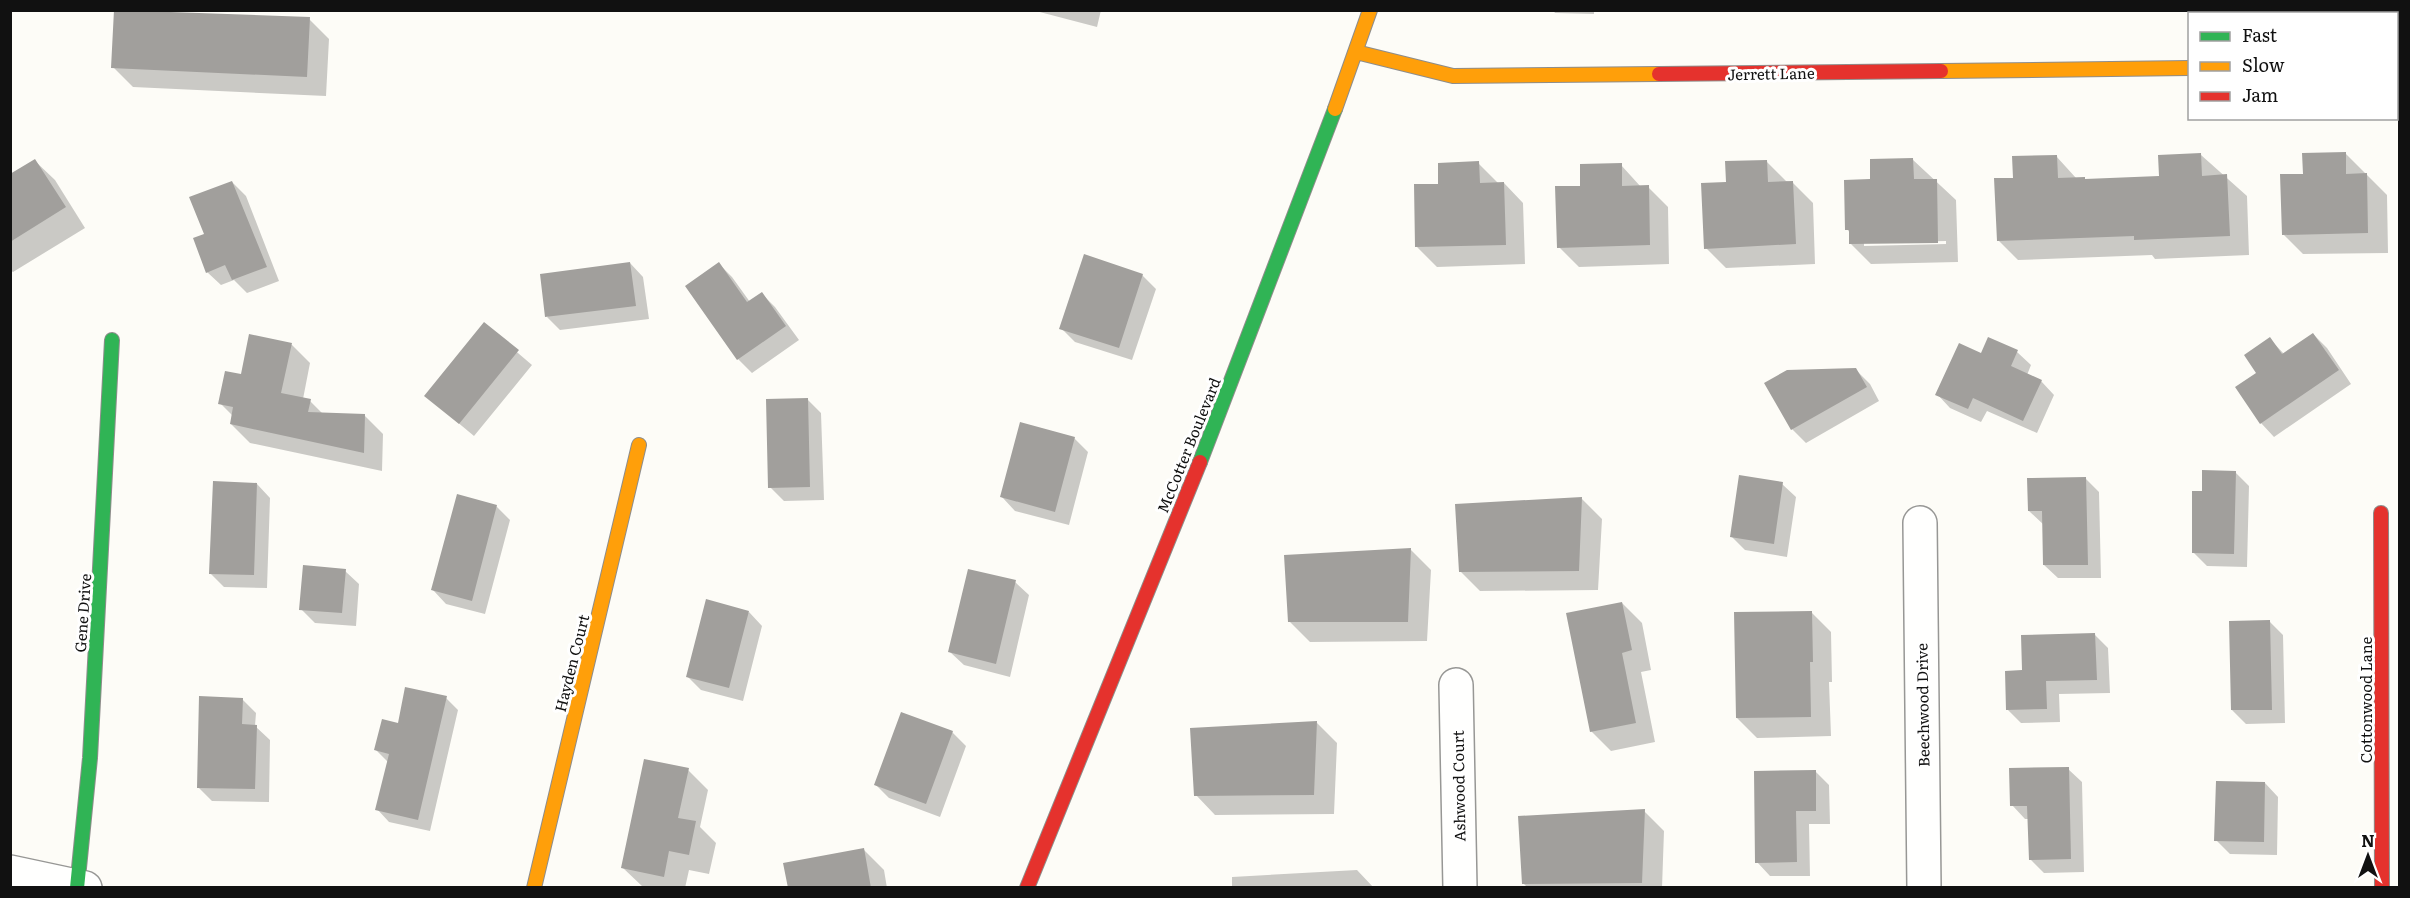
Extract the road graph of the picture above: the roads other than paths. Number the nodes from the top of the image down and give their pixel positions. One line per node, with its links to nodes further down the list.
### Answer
1 (1370, 10): 2 (street, McCotter Boulevard)
2 (1356, 52): 3 (street, Jerrett Lane); 12 (street, McCotter Boulevard)
3 (2188, 68)
4 (112, 340): 10 (street, Gene Drive)
5 (639, 445): 11 (street, Hayden Court)
6 (2381, 513): 15 (street, Cottonwood Lane)
7 (1920, 523): 14 (street, Beechwood Drive)
8 (1456, 685): 13 (street, Ashwood Court)
9 (10, 872): 10 (street)
10 (80, 887)
11 (534, 888)
12 (1027, 888)
13 (1460, 888)
14 (1924, 888)
15 (2382, 888)

